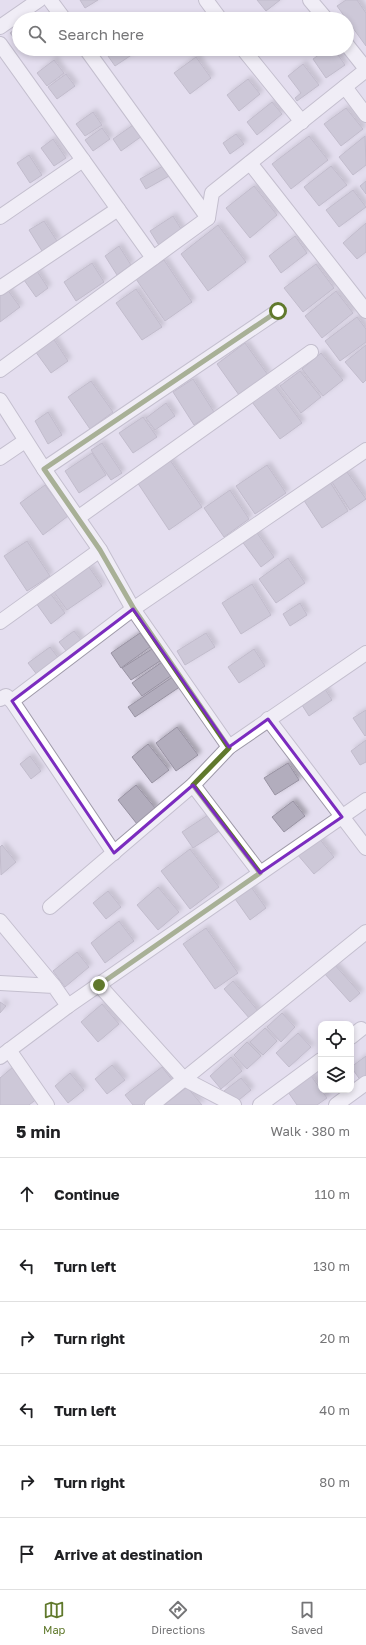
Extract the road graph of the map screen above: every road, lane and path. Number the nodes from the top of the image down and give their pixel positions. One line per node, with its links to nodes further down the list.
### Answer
1 (39, 0): 5 (street)
2 (50, 0): 6 (street)
3 (206, 0): 7 (street)
4 (310, 0): 8 (street)
5 (22, 12)
6 (59, 12)
7 (215, 12)
8 (320, 12)
9 (12, 19): 10 (street)
10 (0, 27)
11 (0, 44): 19 (street)
12 (354, 54): 15 (street)
13 (91, 56): 23 (street)
14 (249, 56): 18 (street)
15 (366, 69): 16 (street)
16 (344, 87): 17 (street); 18 (street)
17 (366, 115)
18 (302, 122): 20 (street)
19 (83, 160): 21 (street); 22 (street)
20 (250, 163): 23 (street); 27 (street)
21 (118, 209): 24 (street); 25 (street)
22 (0, 217)
23 (208, 218): 24 (street)
24 (154, 258): 29 (street)
25 (0, 288)
26 (278, 311): 34 (street)
27 (366, 311)
28 (311, 352): 35 (street)
29 (0, 370)
30 (0, 400): 31 (street)
31 (25, 440): 33 (street); 34 (street)
32 (366, 450): 37 (street)
33 (0, 458)
34 (44, 469): 35 (street)
35 (79, 517): 36 (street)
36 (100, 550): 37 (street); 38 (street)
37 (134, 609): 40 (street); 42 (street)
38 (0, 622)
39 (366, 653): 41 (street)
40 (6, 700): 47 (street)
41 (268, 719): 42 (street); 45 (street)
42 (229, 748): 43 (street)
43 (193, 785): 47 (street); 48 (street)
44 (366, 800): 45 (street)
45 (342, 817): 46 (street); 48 (street)
46 (366, 848)
47 (114, 853): 49 (street)
48 (260, 873): 53 (street)
49 (50, 907)
50 (0, 921): 54 (street)
51 (366, 932): 58 (street)
52 (0, 983): 54 (street)
53 (99, 985): 55 (street); 58 (street)
54 (54, 986): 55 (street)
55 (68, 1006): 56 (street)
56 (4, 1054): 60 (street)
57 (318, 1062): 63 (street)
58 (184, 1079): 61 (street); 62 (street)
59 (366, 1082): 64 (street)
60 (46, 1105)
61 (152, 1105)
62 (234, 1105)
63 (260, 1105)
64 (336, 1105)

